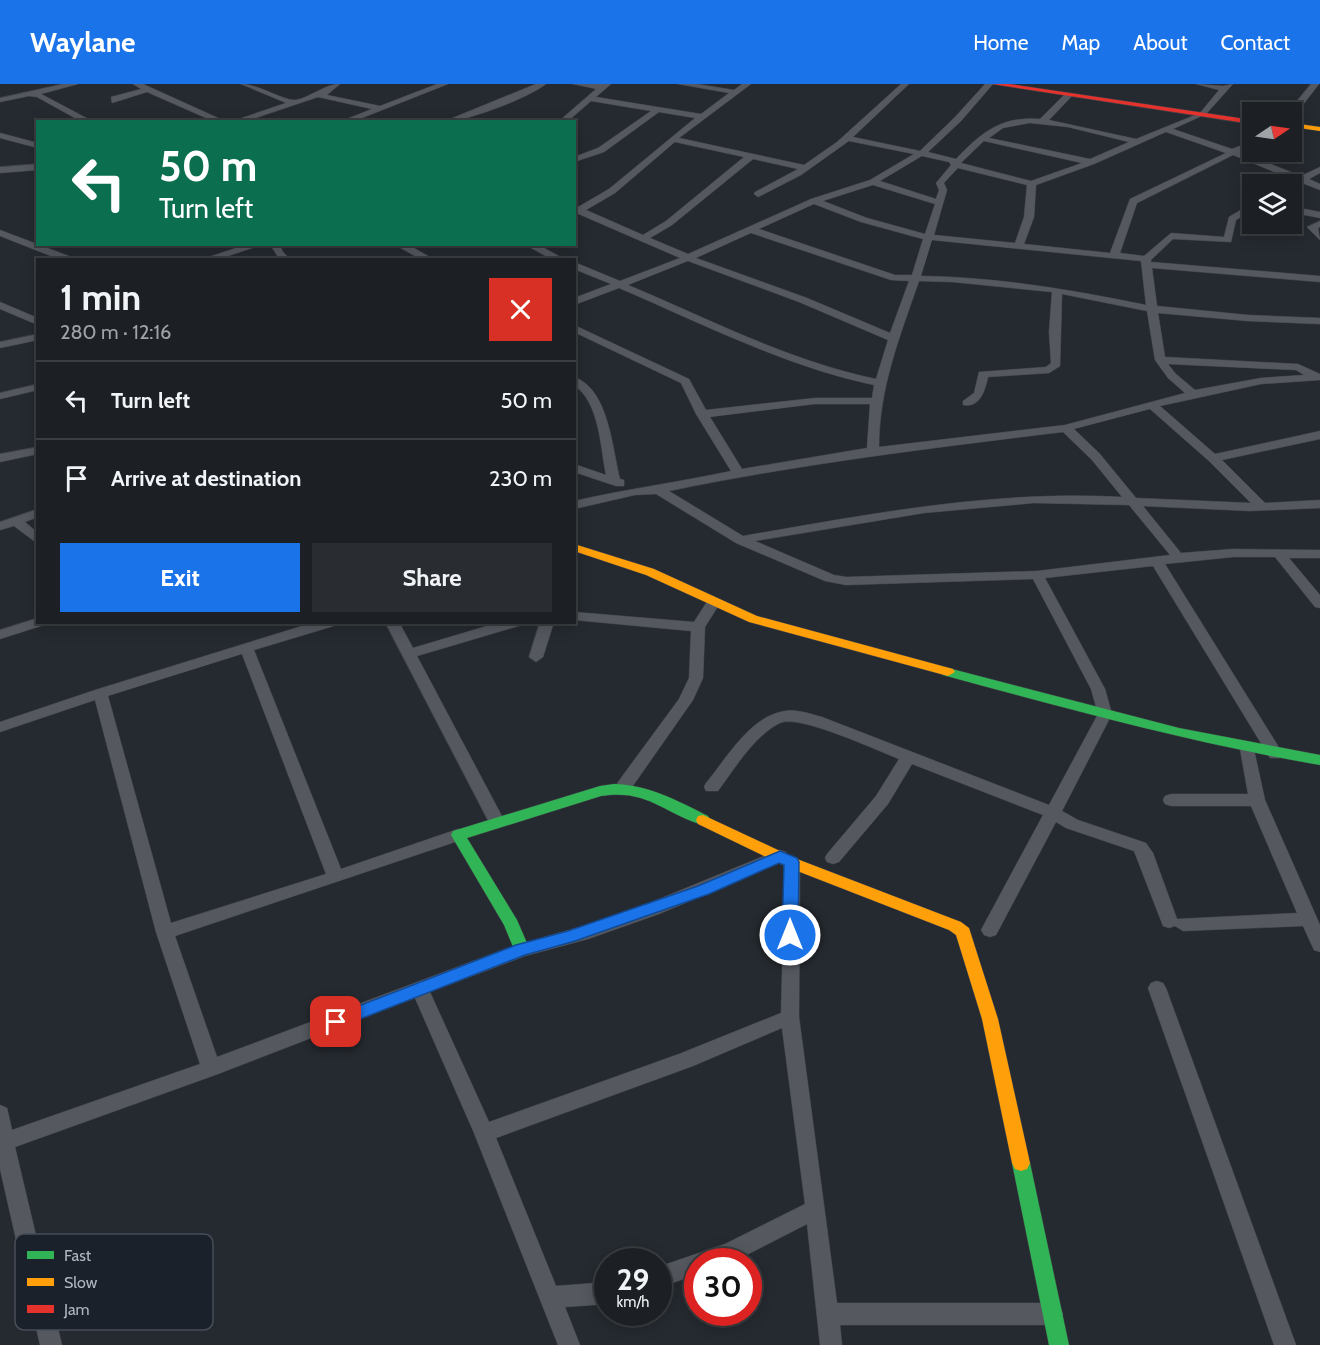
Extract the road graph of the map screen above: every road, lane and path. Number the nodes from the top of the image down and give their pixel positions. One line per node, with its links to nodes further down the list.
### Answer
1 (74, 84): 18 (street)
2 (137, 84): 19 (street)
3 (245, 84): 29 (street)
4 (336, 84): 22 (street)
5 (444, 84): 30 (street)
6 (542, 84): 38 (street)
7 (577, 84): 16 (street)
8 (682, 84): 20 (street)
9 (747, 84): 20 (street)
10 (904, 84): 46 (street)
11 (989, 84): 53 (street)
12 (995, 84): 24 (street)
13 (1012, 84): 32 (street)
14 (1200, 84): 17 (street)
15 (1315, 84): 28 (street)
16 (605, 86): 26 (street)
17 (1227, 86): 32 (street)
18 (50, 89): 21 (street); 23 (street)
19 (147, 90): 27 (street); 35 (street)
20 (735, 92): 33 (street)
21 (29, 94): 23 (street); 25 (street)
22 (318, 95): 29 (street); 30 (street)
23 (43, 96): 34 (street)
24 (1068, 96): 32 (street); 41 (street)
25 (2, 97)
26 (591, 99): 31 (street); 39 (street)
27 (115, 101)
28 (1301, 102)
29 (293, 103): 36 (street)
30 (380, 108): 37 (street)
31 (658, 109): 33 (street); 55 (street)
32 (1201, 114): 40 (street); 43 (street)
33 (701, 116): 47 (street)
34 (85, 120)
35 (218, 120)
36 (240, 120)
37 (349, 120)
38 (452, 120)
39 (565, 120)
40 (1242, 120)
41 (1043, 121): 48 (street); 49 (street)
42 (1302, 128): 44 (street)
43 (1167, 130): 49 (street); 52 (street)
44 (1320, 130)
45 (0, 135): 50 (street)
46 (848, 138): 53 (street); 59 (street)
47 (672, 139): 54 (street); 71 (street)
48 (984, 139): 56 (street); 57 (street)
49 (1137, 142): 56 (street)
50 (36, 146)
51 (1242, 148): 52 (street)
52 (1232, 152): 62 (street); 86 (street)
53 (922, 153): 57 (street); 65 (street)
54 (751, 156): 59 (street); 80 (street)
55 (576, 159)
56 (1092, 162): 66 (street)
57 (954, 164): 66 (street); 70 (street)
58 (36, 167): 60 (street)
59 (806, 168): 68 (street)
60 (0, 170)
61 (1320, 170): 63 (street)
62 (1285, 174)
63 (1302, 179)
64 (1302, 181): 67 (street)
65 (873, 182): 69 (street); 70 (street)
66 (1032, 184): 85 (street)
67 (1320, 187)
68 (758, 194)
69 (814, 201): 76 (street); 78 (street)
70 (940, 203): 78 (street)
71 (577, 209): 80 (street)
72 (1242, 212): 93 (street)
73 (1302, 212): 74 (street)
74 (1320, 215)
75 (1320, 224): 79 (street)
76 (752, 230): 92 (street); 95 (street)
77 (0, 233): 87 (street)
78 (927, 237): 85 (street); 95 (street)
79 (1320, 237)
80 (644, 238): 92 (street)
81 (253, 246): 88 (street)
82 (275, 246): 89 (street)
83 (402, 246): 90 (street)
84 (532, 246): 91 (street)
85 (1018, 247): 86 (street)
86 (1114, 256): 93 (street)
87 (66, 258)
88 (211, 258)
89 (284, 258)
90 (427, 258)
91 (558, 258)
92 (688, 258): 97 (street); 106 (street)
93 (1147, 262): 96 (street); 101 (street)
94 (576, 266): 97 (street)
95 (915, 279): 98 (street); 106 (street)
96 (1320, 279)
97 (621, 285): 99 (street); 111 (street)
98 (1057, 290): 101 (street); 116 (street)
99 (576, 301)
100 (0, 305): 102 (street)
101 (1152, 309): 103 (street); 108 (street)
102 (36, 321)
103 (1320, 321)
104 (576, 329): 118 (street)
105 (36, 337): 107 (street)
106 (893, 338): 111 (street)
107 (0, 345)
108 (1160, 360): 109 (street); 113 (street)
109 (1318, 377): 113 (street)
110 (576, 382): 127 (street)
111 (881, 383): 115 (street)
112 (36, 387): 114 (street)
113 (1192, 394): 117 (street)
114 (0, 396)
115 (874, 401): 118 (street); 122 (street)
116 (967, 403)
117 (1152, 405): 119 (street); 124 (street)
118 (702, 414): 126 (street)
119 (1066, 428): 122 (street); 130 (street)
120 (1320, 435): 124 (street)
121 (36, 450): 123 (street)
122 (873, 451): 126 (street)
123 (0, 458)
124 (1213, 458): 133 (street)
125 (576, 469): 127 (street)
126 (738, 473): 128 (street)
127 (614, 481): 129 (street)
128 (658, 490): 129 (street); 138 (street)
129 (635, 491): 132 (street)
130 (1133, 502): 133 (street); 138 (street); 142 (street)
131 (1320, 504): 133 (street)
132 (576, 505)
133 (1261, 506)
134 (36, 514): 135 (street)
135 (16, 521): 136 (street); 137 (street)
136 (0, 526)
137 (36, 538)
138 (741, 540): 144 (street)
139 (576, 548): 145 (street)
140 (1279, 554): 141 (street); 142 (street); 146 (street)
141 (1320, 554)
142 (1178, 557): 143 (street)
143 (1157, 562): 144 (street); 162 (street)
144 (1037, 575): 159 (street)
145 (713, 603): 153 (street); 159 (street)
146 (1320, 604)
147 (576, 616): 153 (street)
148 (36, 623): 154 (street)
149 (325, 624): 155 (street)
150 (393, 624): 156 (street)
151 (510, 624): 156 (street)
152 (546, 624): 157 (street)
153 (698, 627): 165 (street)
154 (0, 635)
155 (246, 647): 158 (street); 174 (street)
156 (409, 654): 170 (street)
157 (536, 657)
158 (100, 693): 160 (street); 177 (street)
159 (1105, 714): 161 (street); 169 (street)
160 (0, 727)
161 (1248, 749): 162 (street); 168 (street)
162 (1275, 754): 164 (street)
163 (909, 756): 166 (street); 169 (street); 172 (street)
164 (1320, 760)
165 (624, 786): 170 (street); 173 (street)
166 (712, 787)
167 (1171, 800): 168 (street)
168 (1257, 800): 175 (street)
169 (1053, 813): 175 (street); 176 (street)
170 (495, 820): 171 (street)
171 (458, 835): 174 (street); 179 (street)
172 (833, 858)
173 (786, 859): 179 (street); 182 (street); 193 (street)
174 (336, 877): 177 (street)
175 (1308, 919): 178 (street)
176 (990, 930)
177 (165, 932): 183 (street)
178 (1320, 945)
179 (522, 950): 181 (street)
180 (1157, 988): 199 (street)
181 (420, 990): 183 (street); 185 (street)
182 (790, 1017): 185 (street); 187 (street)
183 (211, 1068): 186 (street)
184 (0, 1114): 186 (street)
185 (484, 1133): 191 (street)
186 (4, 1142): 188 (street)
187 (816, 1209): 189 (street); 192 (street)
188 (25, 1234)
189 (737, 1248)
190 (594, 1294): 191 (street)
191 (550, 1297): 196 (street)
192 (827, 1314): 193 (street); 197 (street)
193 (1052, 1314): 198 (street)
194 (48, 1330): 195 (street)
195 (51, 1345)
196 (569, 1345)
197 (831, 1345)
198 (1059, 1345)
199 (1285, 1345)

